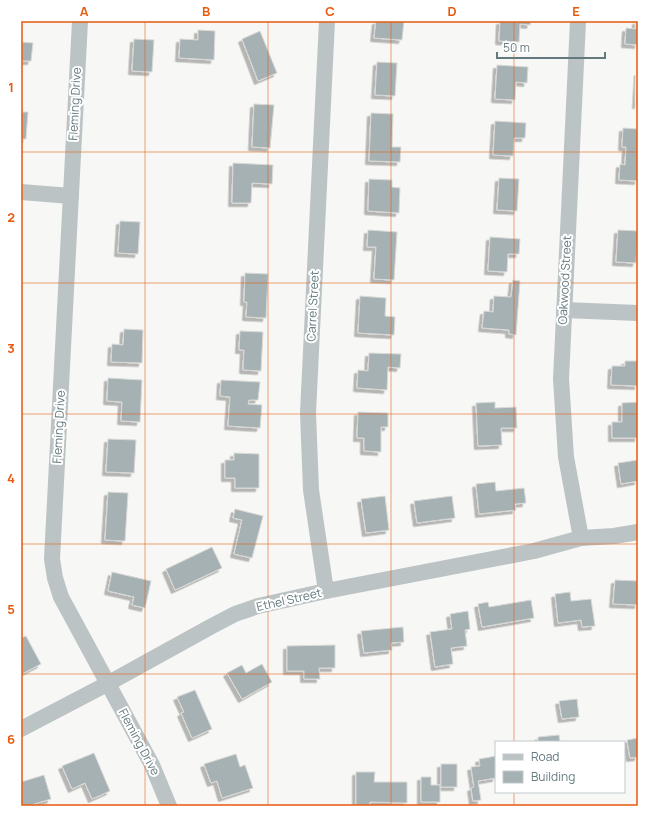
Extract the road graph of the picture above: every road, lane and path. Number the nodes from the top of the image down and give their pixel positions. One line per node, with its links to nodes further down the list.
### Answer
1 (80, 21): 5 (street, Fleming Drive)
2 (327, 21): 10 (street, Carrel Street)
3 (578, 21): 6 (street, Oakwood Street)
4 (21, 192): 5 (street)
5 (70, 196): 11 (street, Fleming Drive)
6 (564, 310): 7 (street); 9 (street, Oakwood Street)
7 (638, 313)
8 (638, 532): 9 (street, Ethel Street)
9 (581, 538): 10 (street, Ethel Street)
10 (326, 591): 11 (street, Ethel Street)
11 (108, 684): 12 (street, Ethel Street); 13 (street, Fleming Drive)
12 (21, 729)
13 (169, 806)

